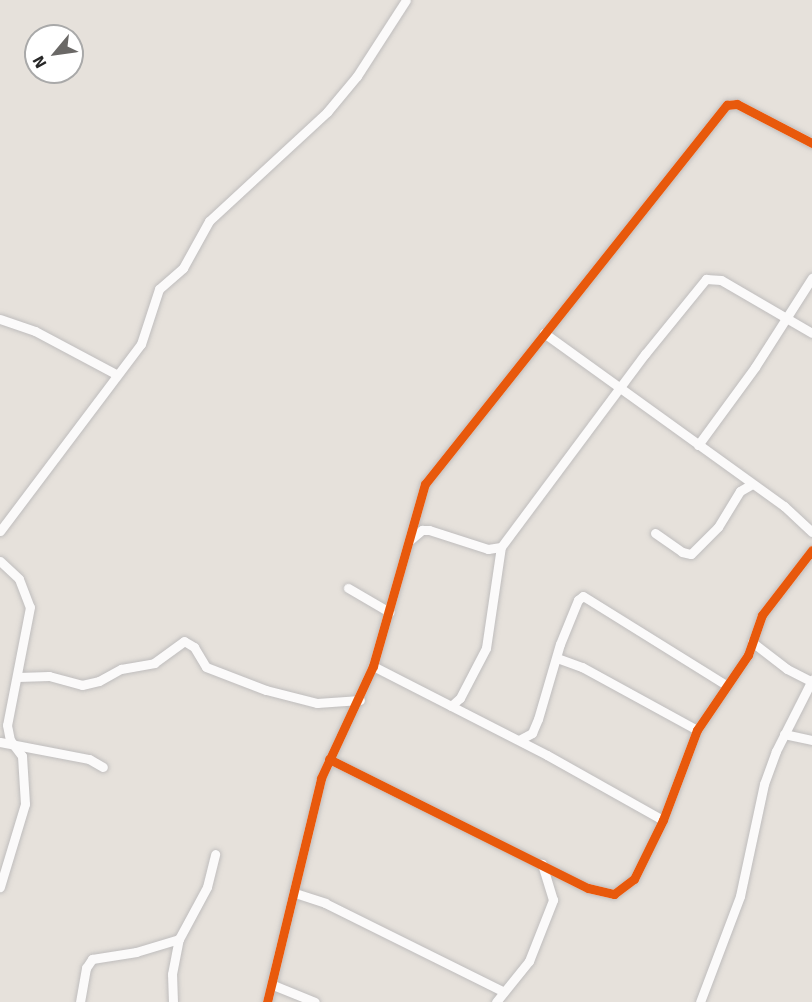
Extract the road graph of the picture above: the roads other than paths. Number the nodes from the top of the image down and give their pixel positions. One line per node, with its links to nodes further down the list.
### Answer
1 (406, 0): 8 (street)
2 (812, 143): 6 (street)
3 (812, 278): 4 (street)
4 (788, 317): 7 (street); 9 (street); 10 (street)
5 (0, 320): 8 (street)
6 (543, 333): 9 (street); 15 (street)
7 (812, 333)
8 (116, 374): 12 (street)
9 (621, 388): 10 (street); 16 (street)
10 (698, 445): 11 (street)
11 (752, 484): 13 (street); 14 (street)
12 (0, 531)
13 (812, 532)
14 (655, 533)
15 (410, 540): 16 (street); 20 (street)
16 (501, 547): 28 (street)
17 (812, 550): 21 (street)
18 (0, 561): 24 (street)
19 (348, 588): 20 (street)
20 (389, 612): 23 (street)
21 (752, 642): 25 (street); 26 (street)
22 (557, 658): 26 (street); 29 (street); 31 (street)
23 (373, 666): 27 (street); 28 (street)
24 (18, 677): 27 (street); 34 (street)
25 (812, 680): 30 (street)
26 (726, 685): 29 (street)
27 (360, 700): 35 (street)
28 (452, 706): 31 (street)
29 (697, 730): 37 (street)
30 (784, 734): 32 (street); 50 (street)
31 (519, 740): 37 (street)
32 (812, 740)
33 (0, 742): 34 (street)
34 (16, 745): 36 (street); 40 (street)
35 (330, 759): 39 (street); 41 (street)
36 (103, 767)
37 (663, 820): 39 (street)
38 (215, 854): 42 (street)
39 (542, 864): 44 (street)
40 (0, 887)
41 (295, 893): 43 (street); 44 (street)
42 (179, 939): 45 (street); 46 (street)
43 (273, 985): 47 (street); 48 (street)
44 (502, 992): 49 (street)
45 (80, 1002)
46 (173, 1002)
47 (267, 1002)
48 (315, 1002)
49 (496, 1002)
50 (700, 1002)

